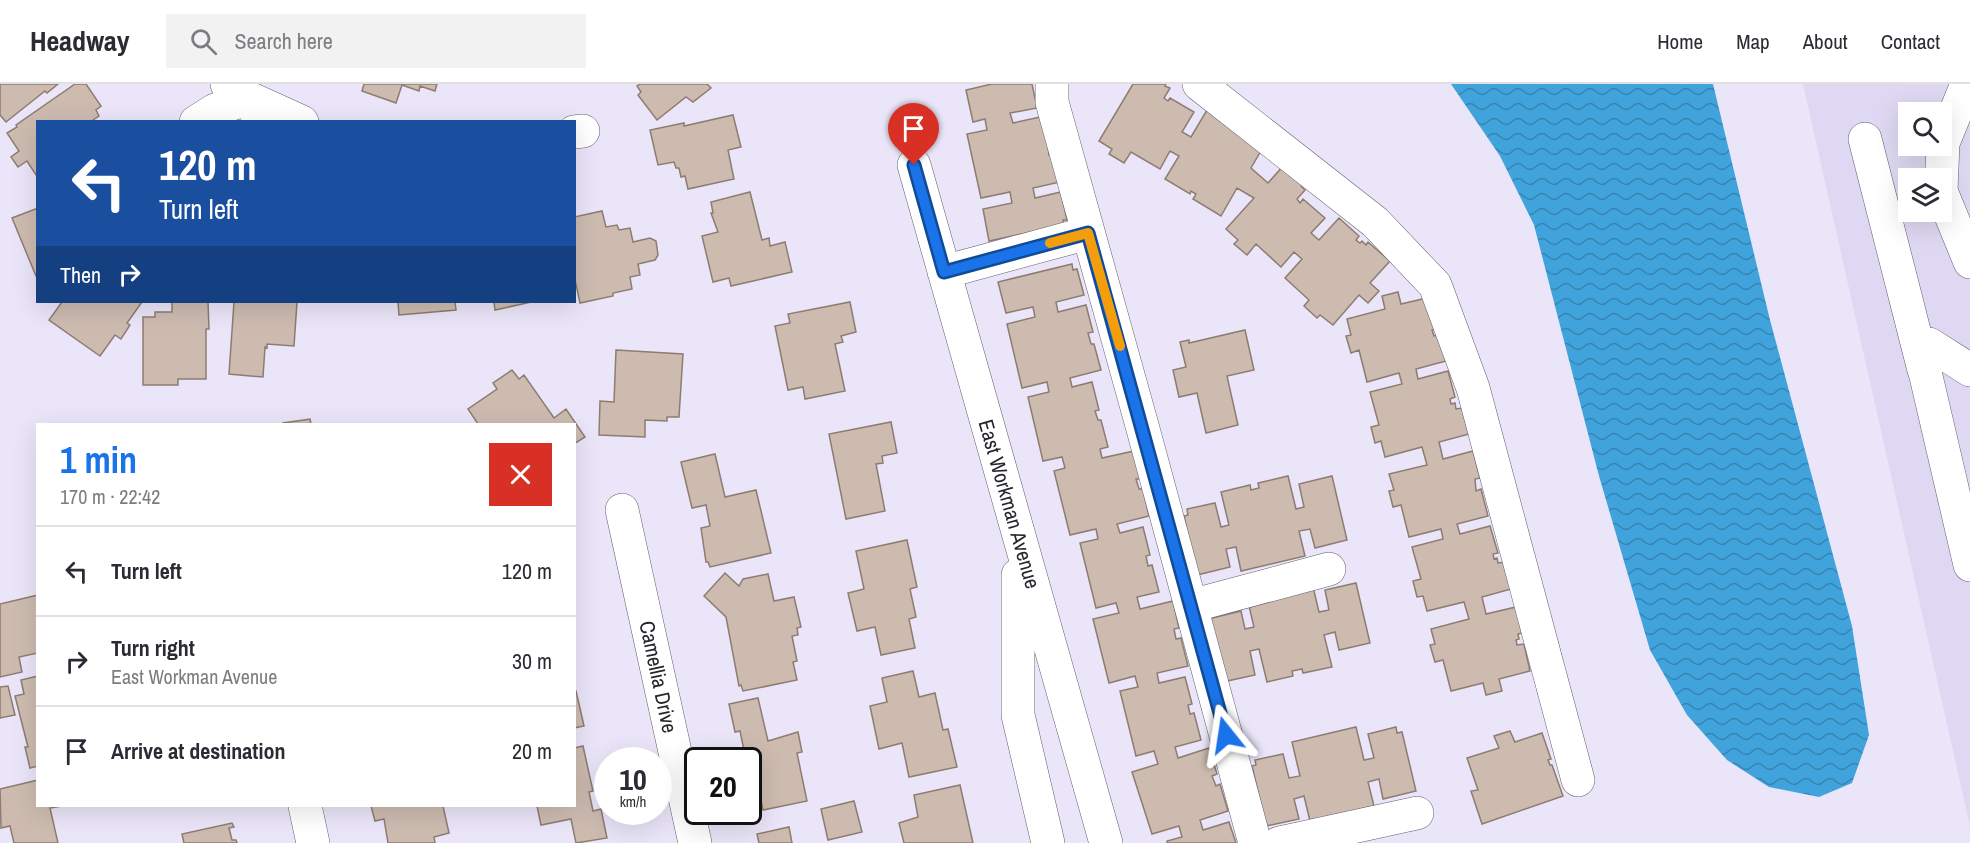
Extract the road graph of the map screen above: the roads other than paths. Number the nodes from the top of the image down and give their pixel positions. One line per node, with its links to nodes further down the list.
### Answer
1 (1052, 84): 9 (street)
2 (1199, 84): 19 (street)
3 (1967, 84): 10 (street)
4 (245, 101): 5 (street); 6 (street)
5 (199, 120)
6 (297, 120)
7 (1865, 139): 13 (street)
8 (914, 165): 11 (street, East Workman Avenue)
9 (1088, 233): 11 (street); 18 (street)
10 (1970, 262)
11 (944, 272): 15 (street, East Workman Avenue)
12 (1970, 370): 13 (street)
13 (1924, 372): 16 (street)
14 (621, 510): 23 (street, Camellia Drive)
15 (1018, 538): 24 (street); 25 (street, East Workman Avenue)
16 (1970, 566)
17 (1329, 569): 18 (street)
18 (1191, 606): 26 (street)
19 (1578, 780)
20 (305, 807): 22 (street)
21 (1417, 813): 27 (street)
22 (313, 843)
23 (695, 843)
24 (1048, 843)
25 (1106, 843)
26 (1255, 843)
27 (1279, 843)

